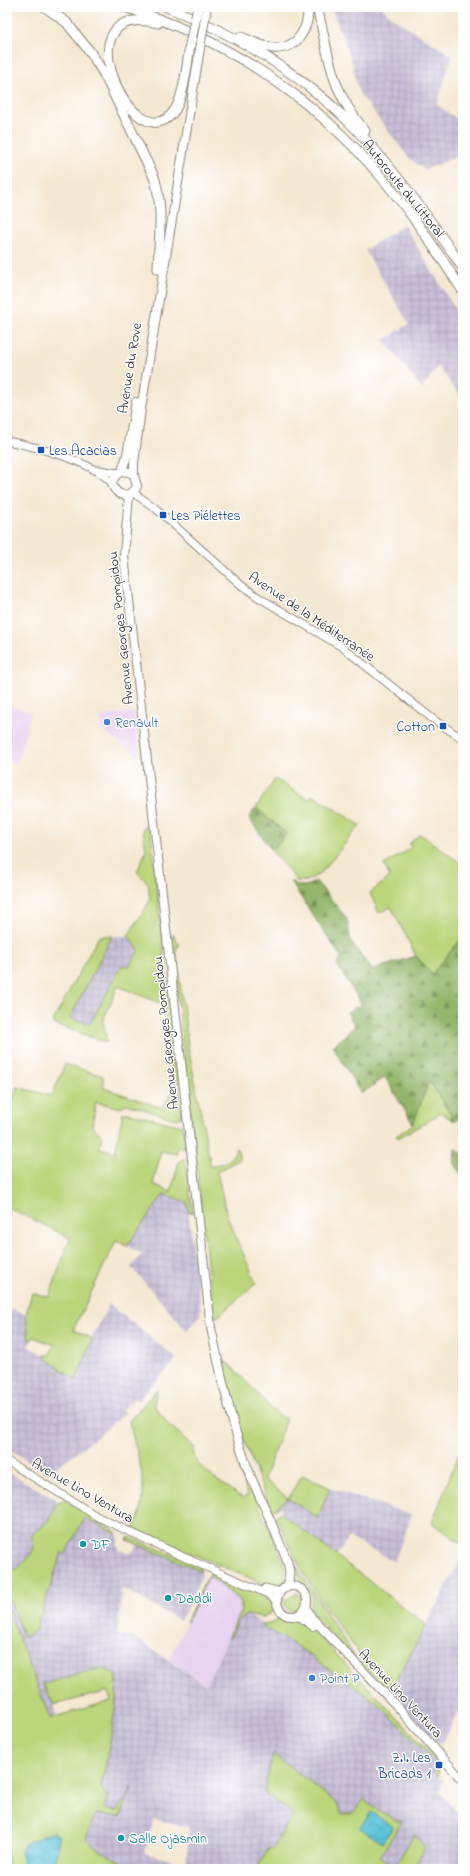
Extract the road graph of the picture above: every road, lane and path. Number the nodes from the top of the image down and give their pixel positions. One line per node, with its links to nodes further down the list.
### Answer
1 (45, 7): 12 (highway)
2 (125, 7): 10 (highway, Autoroute du Littoral)
3 (166, 7): 11 (highway, Autoroute du Littoral)
4 (176, 7): 7 (highway)
5 (199, 7): 9 (highway, bridge)
6 (207, 7): 9 (main road, bridge)
7 (308, 7)
8 (318, 7): 11 (highway)
9 (195, 46): 10 (highway); 12 (main road, Avenue du Rove); 17 (main road)
10 (300, 98): 13 (highway, Autoroute du Littoral)
11 (463, 267)
12 (158, 269): 16 (main road, Avenue du Rove)
13 (463, 291)
14 (7, 441): 15 (main road)
15 (95, 469): 16 (main road); 18 (main road)
16 (120, 472): 17 (main road); 18 (main road)
17 (135, 478): 20 (main road); 21 (main road, Avenue de la Méditerranée)
18 (112, 483): 19 (main road)
19 (120, 494): 20 (main road); 22 (main road, Avenue Georges Pompidou)
20 (131, 494): 21 (main road, Avenue de la Méditerranée); 22 (main road, Avenue Georges Pompidou)
21 (154, 507): 23 (main road, Avenue de la Méditerranée)
22 (125, 530): 25 (main road, Avenue Georges Pompidou)
23 (463, 739)
24 (7, 1461): 26 (main road, Avenue Lino Ventura)
25 (273, 1525): 27 (main road, Avenue Georges Pompidou); 28 (main road, Avenue Georges Pompidou)
26 (168, 1549): 27 (main road, Avenue Lino Ventura); 29 (main road, Avenue Lino Ventura)
27 (283, 1590): 28 (main road); 29 (main road)
28 (302, 1590): 30 (main road)
29 (277, 1602): 31 (main road)
30 (306, 1607): 31 (main road); 32 (main road, Avenue Lino Ventura)
31 (292, 1616): 32 (main road, Avenue Lino Ventura)
32 (438, 1753): 33 (main road)
33 (463, 1781)

